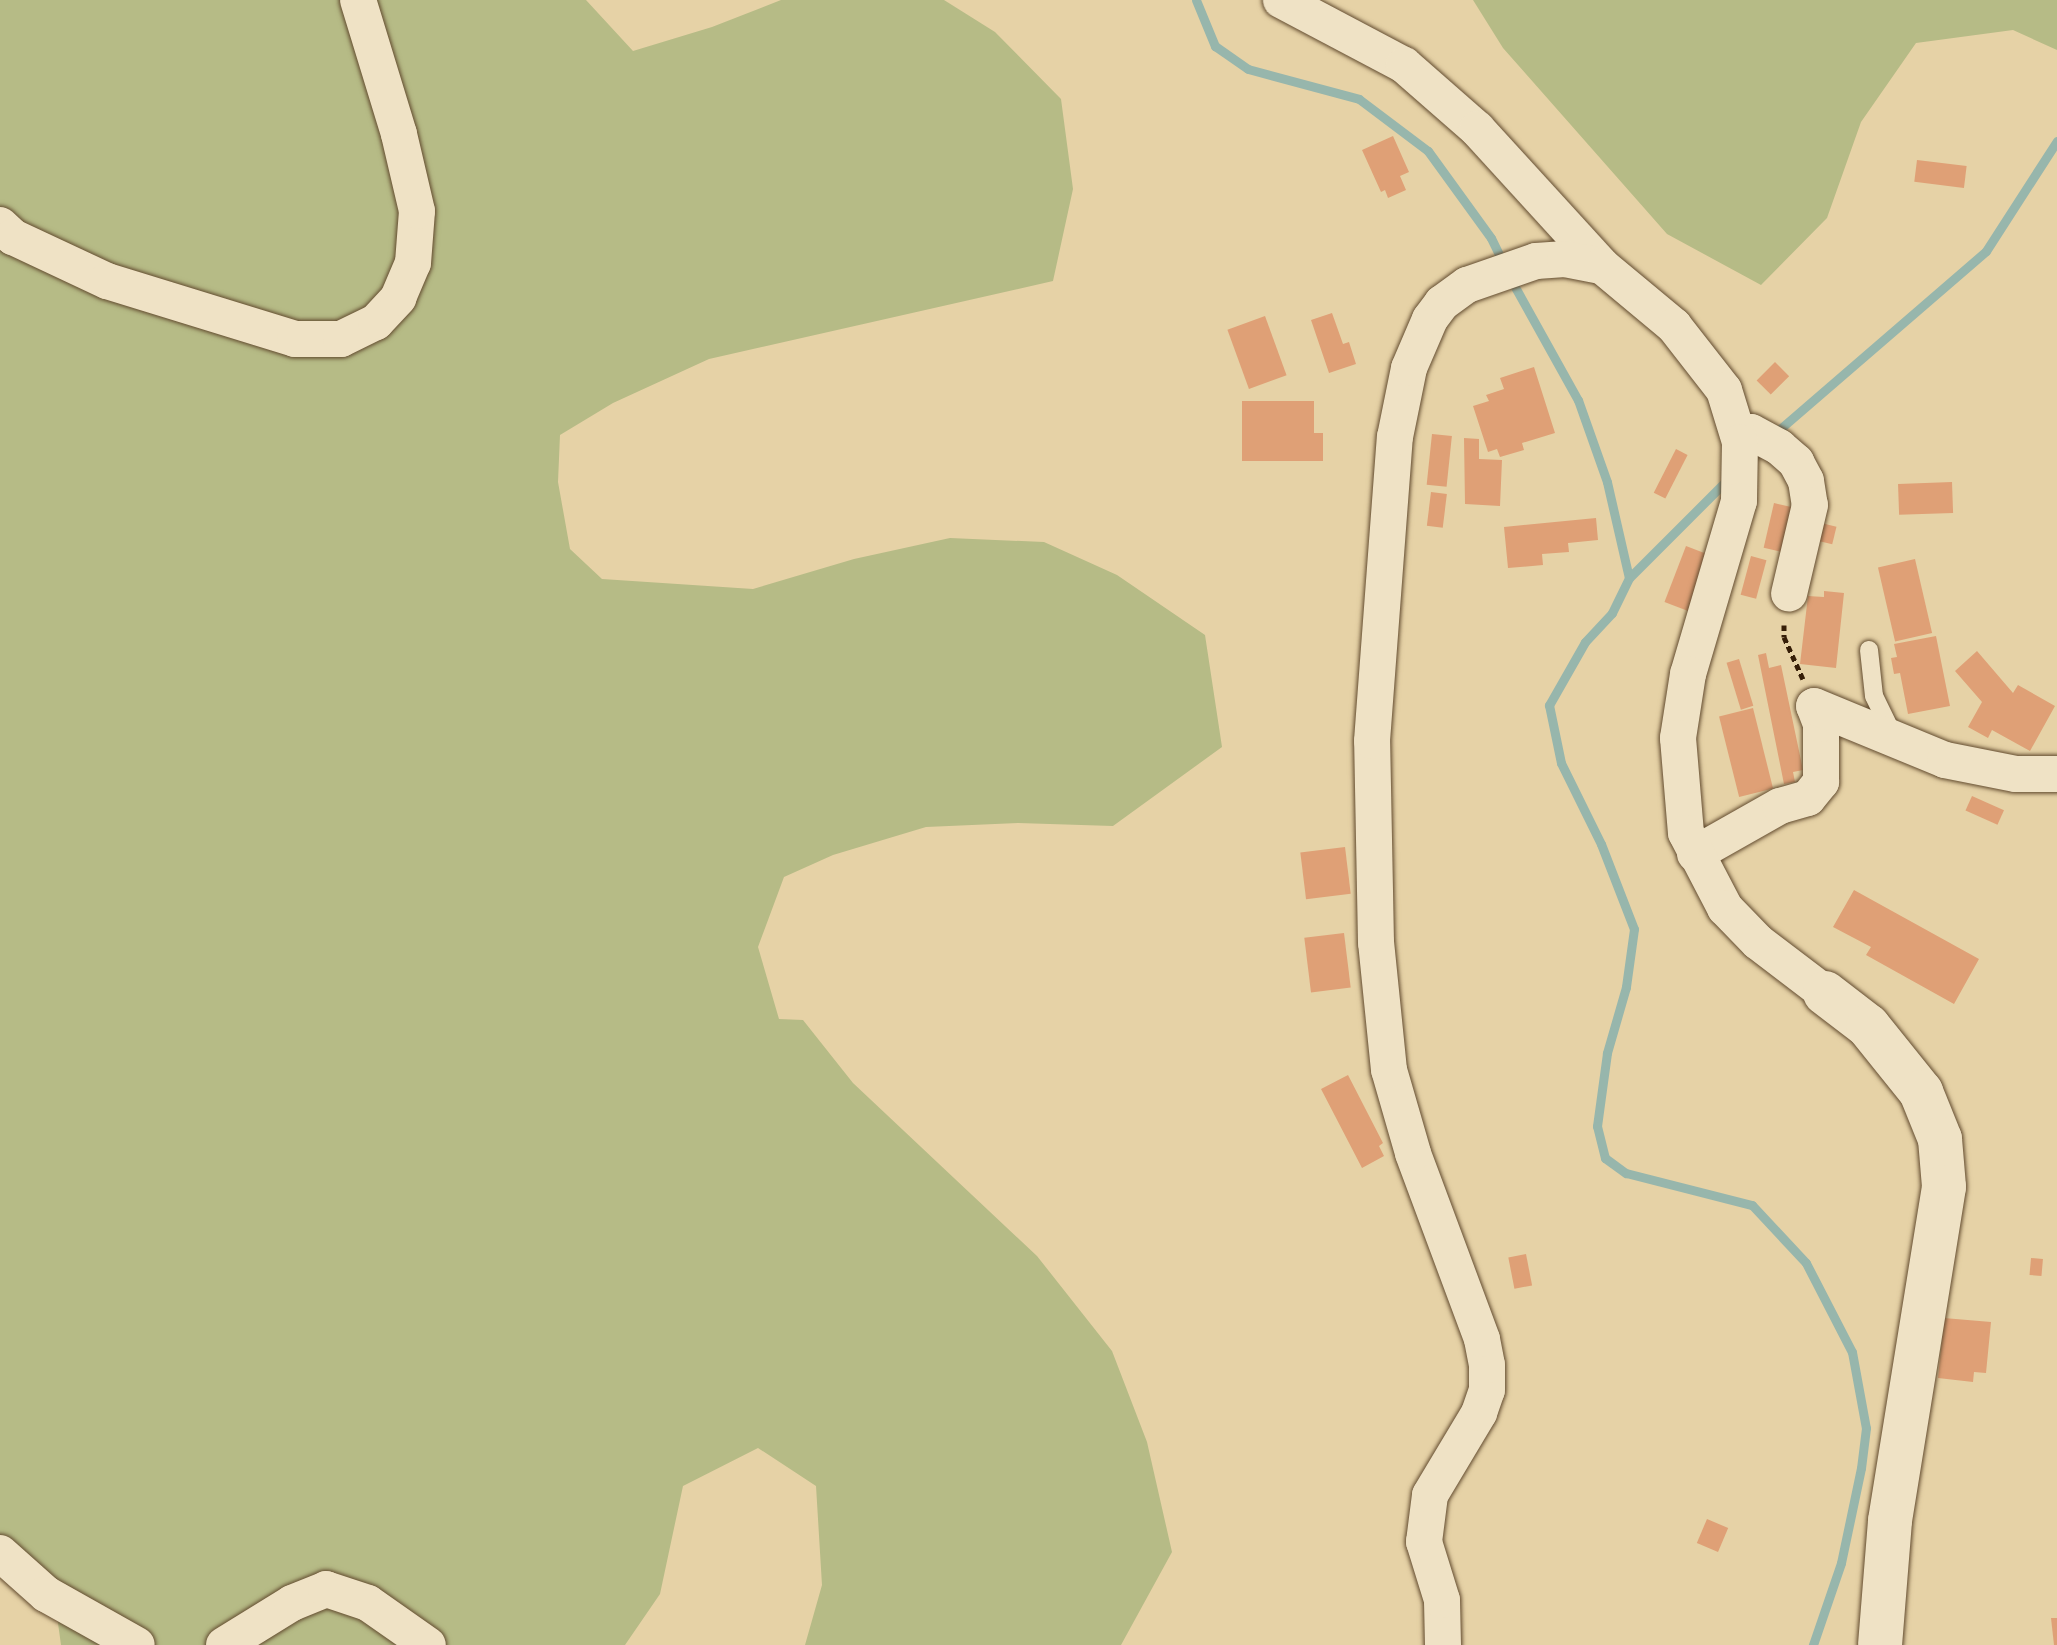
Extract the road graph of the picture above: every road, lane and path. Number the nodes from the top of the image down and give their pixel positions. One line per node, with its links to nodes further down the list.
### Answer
1 (358, 0): 3 (street)
2 (1281, 0): 4 (street)
3 (0, 225)
4 (1602, 266): 5 (street); 17 (street)
5 (1755, 440): 6 (street); 11 (street)
6 (1789, 594): 8 (path)
7 (1869, 650): 9 (lane)
8 (1814, 706): 9 (street); 11 (street)
9 (1894, 738): 10 (street)
10 (2057, 774)
11 (1695, 854): 12 (street)
12 (1825, 993): 18 (street)
13 (0, 1553): 14 (street)
14 (137, 1645)
15 (224, 1645): 16 (street)
16 (428, 1645)
17 (1443, 1645)
18 (1880, 1645)

